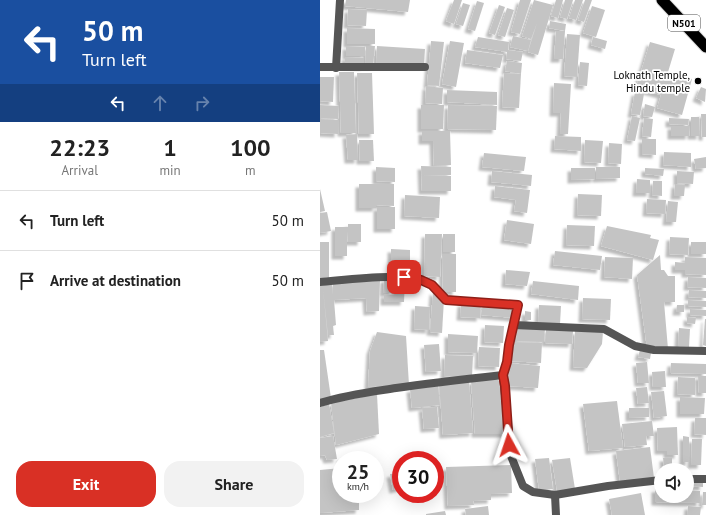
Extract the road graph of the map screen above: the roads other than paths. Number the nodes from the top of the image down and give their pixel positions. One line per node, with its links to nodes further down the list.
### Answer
1 (340, 0): 5 (street)
2 (662, 0): 3 (highway, N501)
3 (706, 47)
4 (320, 68): 5 (street)
5 (336, 68): 6 (street)
6 (425, 68)
7 (320, 282): 8 (street)
8 (514, 325): 9 (street); 10 (street)
9 (706, 352)
10 (503, 375): 11 (street); 15 (street)
11 (320, 403)
12 (694, 479): 13 (street)
13 (706, 479)
14 (654, 481): 15 (street)
15 (555, 495): 16 (street)
16 (556, 515)

